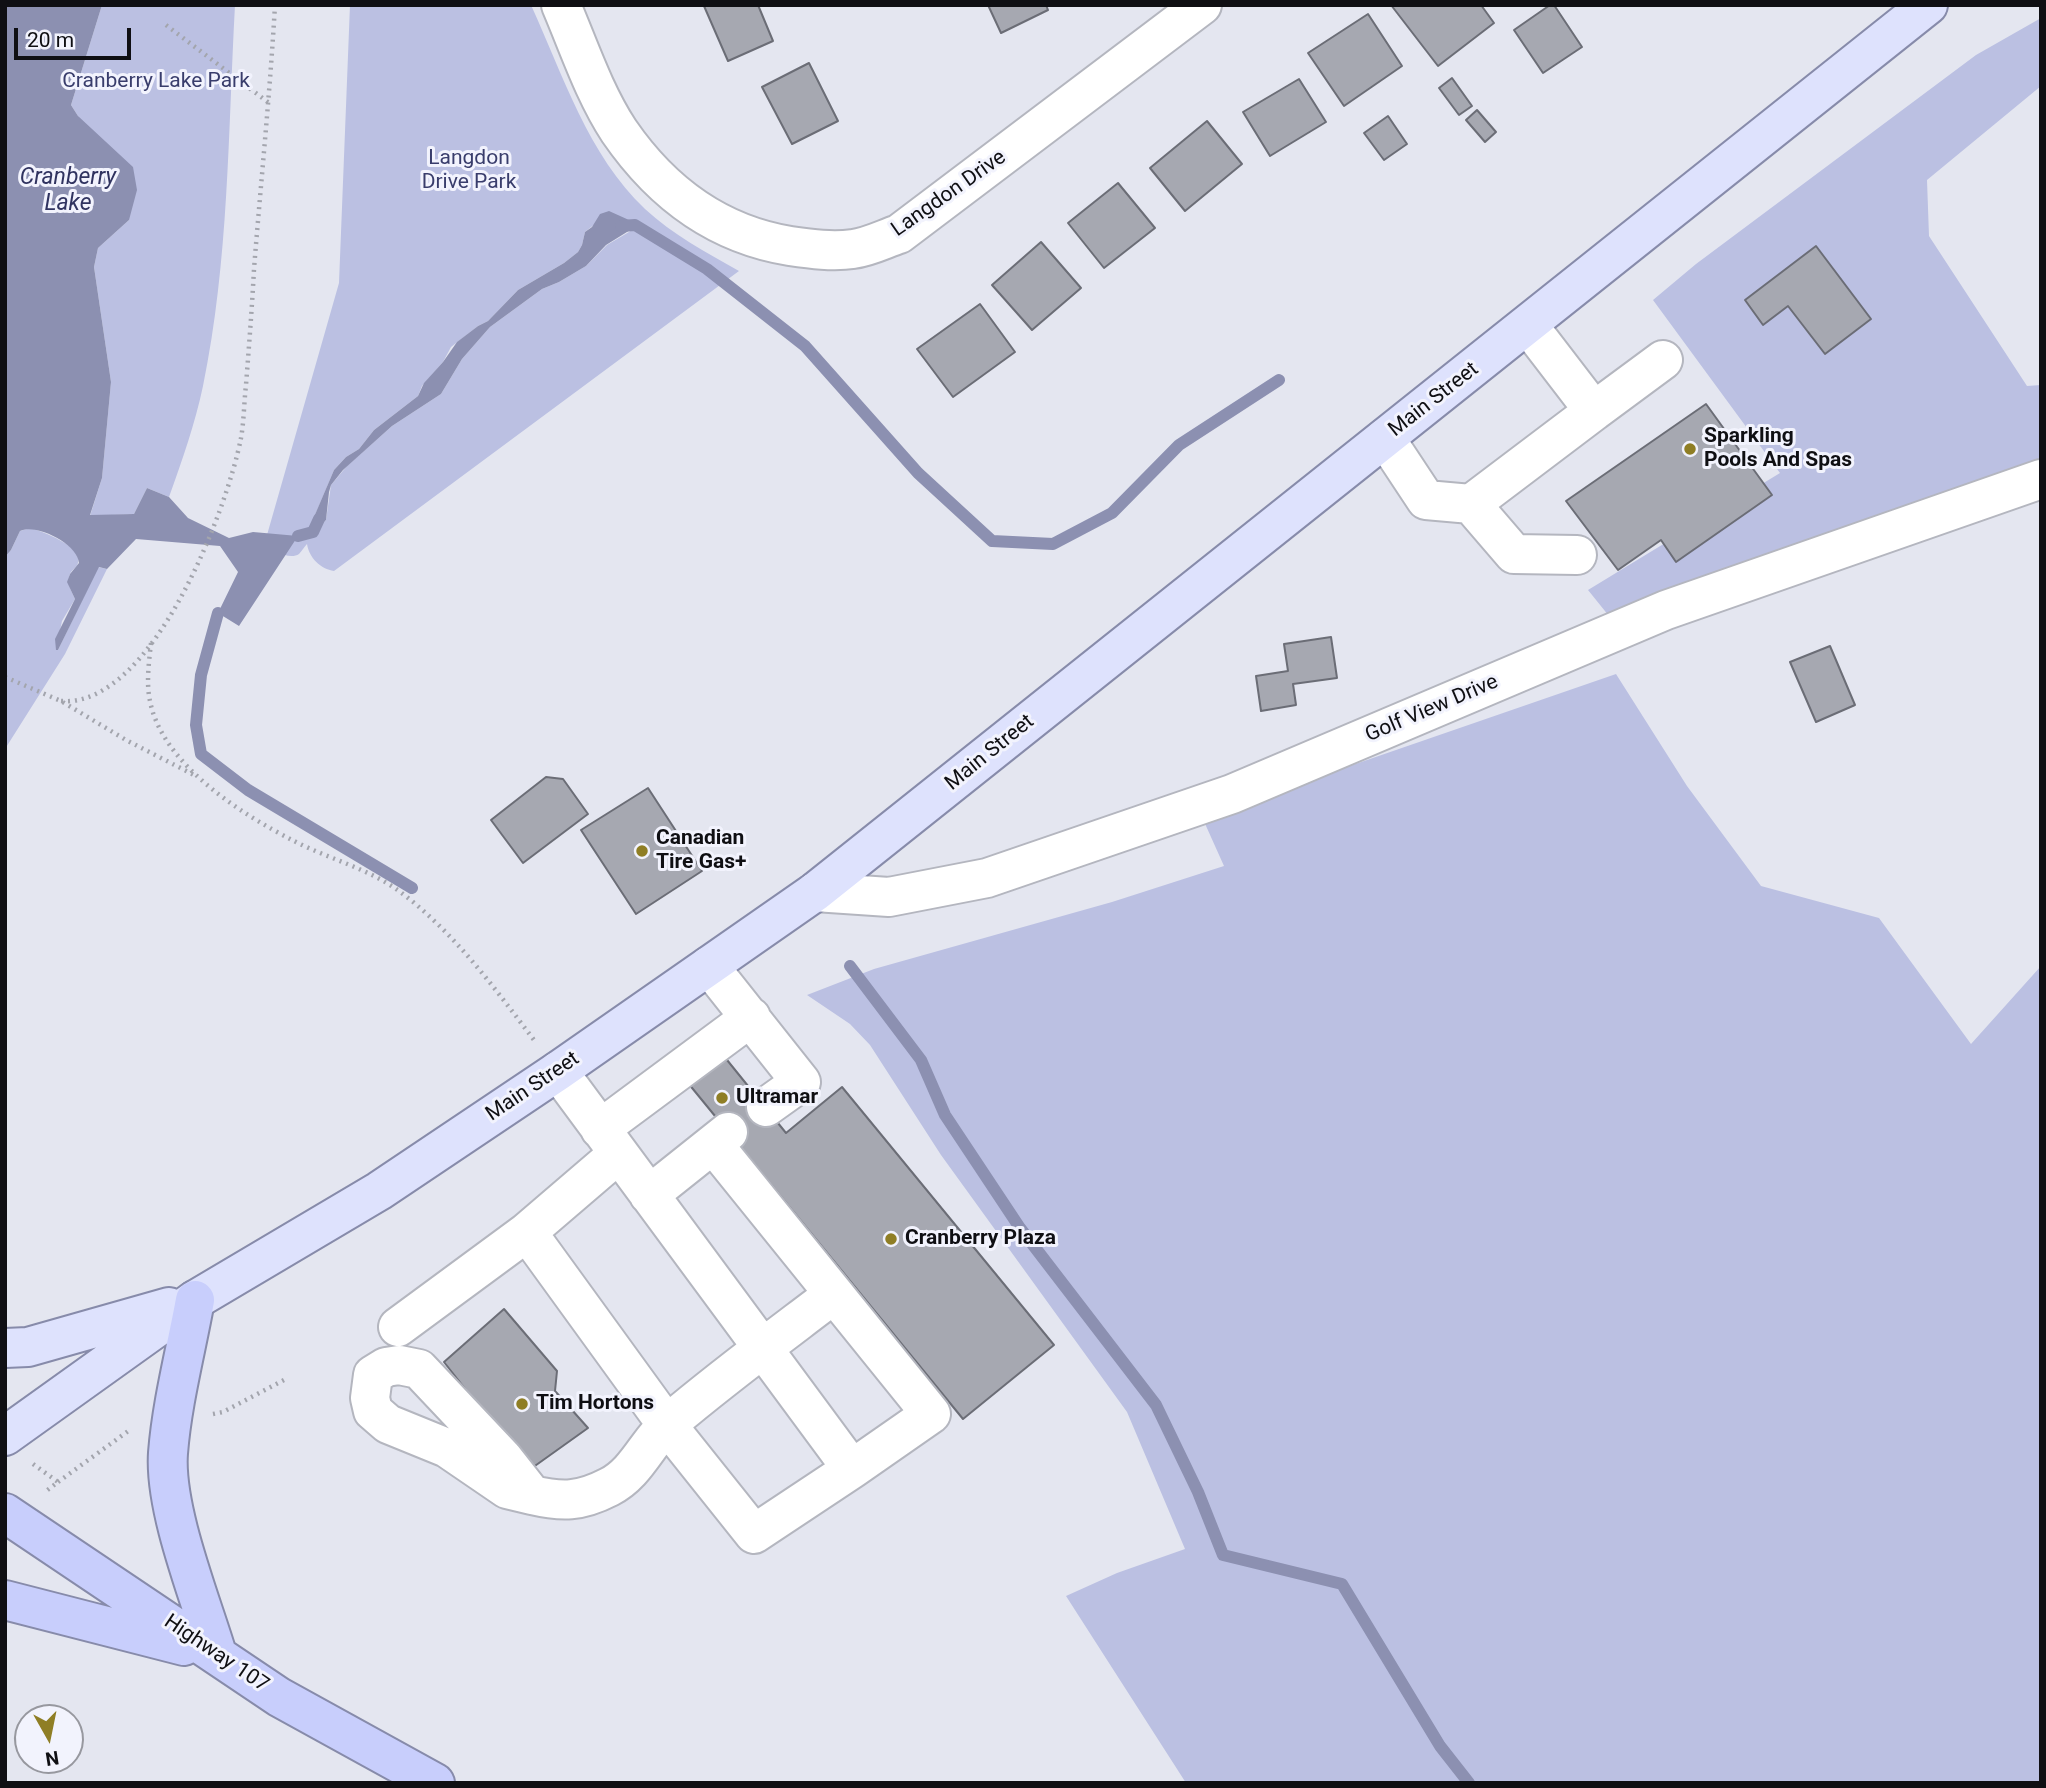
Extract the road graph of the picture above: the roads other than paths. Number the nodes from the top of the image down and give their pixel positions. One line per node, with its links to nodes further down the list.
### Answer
1 (561, 5): 3 (street, Langdon Drive)
2 (1928, 5): 4 (main road, Main Street)
3 (1181, 12)
4 (1528, 325): 6 (street); 7 (main road, Main Street)
5 (1663, 360): 6 (street)
6 (1594, 411): 9 (street)
7 (1385, 438): 9 (street); 11 (main road, Main Street)
8 (2041, 479): 11 (street, Golf View Drive)
9 (1471, 504): 10 (street)
10 (1577, 555)
11 (815, 892): 12 (main road, Main Street)
12 (709, 966): 13 (street); 14 (main road, Main Street)
13 (751, 1017): 15 (street); 16 (street)
14 (558, 1071): 16 (street); 20 (main road, Main Street)
15 (766, 1107)
16 (609, 1141): 17 (street); 18 (street)
17 (649, 1195): 19 (street); 23 (street)
18 (527, 1231): 21 (street); 24 (street)
19 (834, 1294): 23 (street); 26 (street)
20 (195, 1300): 22 (main road); 25 (main road, Main Street); 30 (highway)
21 (398, 1327)
22 (5, 1348)
23 (763, 1349): 24 (street); 26 (street)
24 (667, 1425): 26 (street); 27 (street)
25 (16, 1448)
26 (852, 1469)
27 (532, 1495)
28 (9, 1515): 30 (highway, Highway 107)
29 (5, 1600): 30 (highway)
30 (217, 1654): 31 (highway, Highway 107)
31 (435, 1783)

